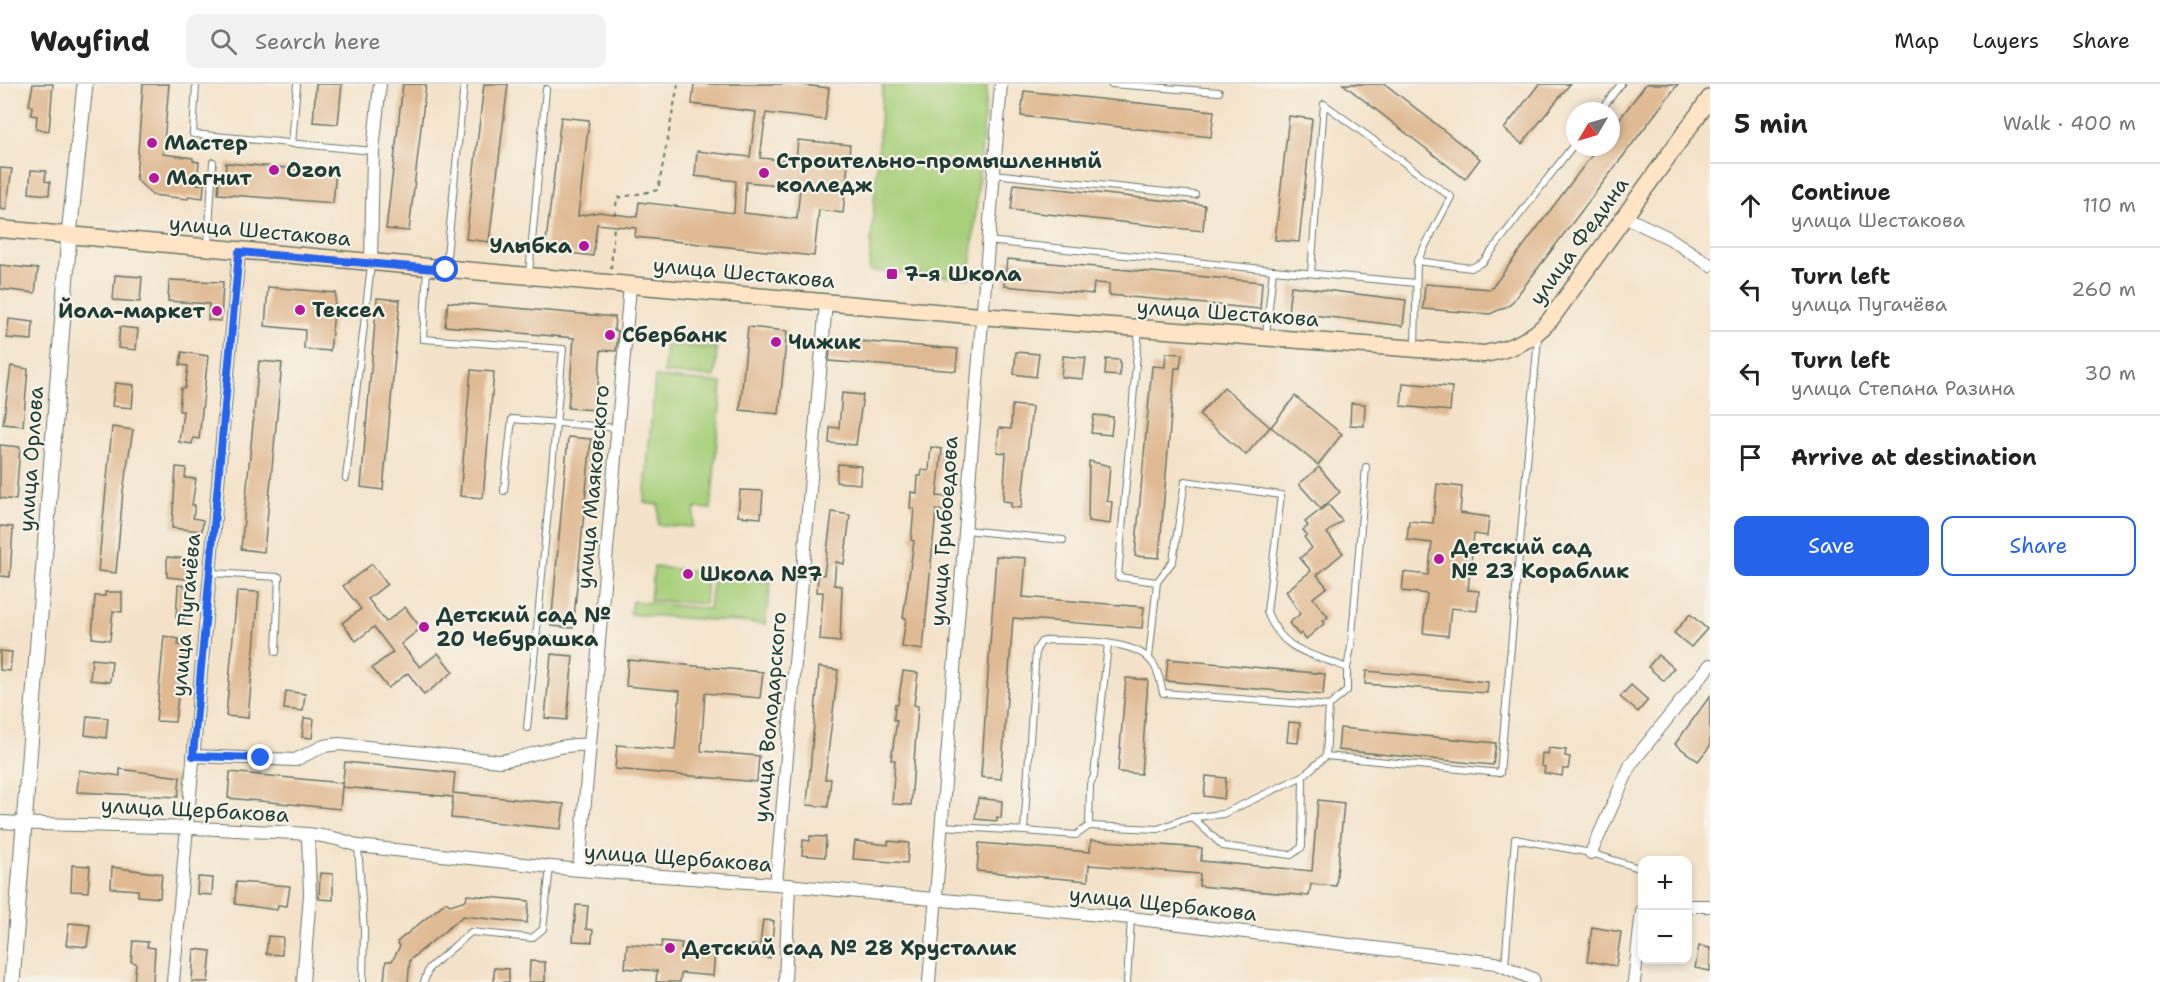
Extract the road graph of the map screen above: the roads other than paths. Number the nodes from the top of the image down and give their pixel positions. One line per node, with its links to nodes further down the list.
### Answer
1 (85, 84): 21 (street, улица Орлова)
2 (196, 84): 13 (lane)
3 (297, 84): 13 (lane)
4 (380, 84): 14 (street)
5 (464, 84): 29 (lane)
6 (1001, 84): 17 (street, улица Грибоедова)
7 (1111, 84): 10 (lane)
8 (1621, 84): 12 (lane)
9 (546, 89): 32 (lane)
10 (1219, 92)
11 (1710, 98): 19 (main road, улица Федина)
12 (1607, 102)
13 (292, 144): 14 (lane)
14 (373, 151): 26 (street)
15 (1566, 155): 25 (lane)
16 (213, 162): 23 (lane)
17 (993, 174): 18 (lane); 22 (street, улица Грибоедова)
18 (1195, 195)
19 (1625, 217): 27 (street); 38 (main road, улица Федина)
20 (0, 229): 21 (main road, улица Шестакова)
21 (69, 235): 23 (main road, улица Шестакова); 66 (street, улица Орлова)
22 (987, 241): 30 (lane); 36 (street, улица Грибоедова)
23 (207, 249): 24 (main road, улица Шестакова)
24 (239, 252): 26 (main road, улица Шестакова); 49 (street, улица Пугачёва)
25 (1417, 261): 31 (lane); 33 (lane)
26 (371, 264): 28 (main road, улица Шестакова); 45 (lane)
27 (1710, 266)
28 (427, 268): 29 (main road, улица Шестакова); 42 (lane)
29 (446, 270): 32 (main road, улица Шестакова)
30 (1273, 270): 31 (lane); 39 (lane)
31 (1311, 273): 33 (lane)
32 (529, 277): 34 (main road, улица Шестакова)
33 (1416, 283): 40 (lane)
34 (630, 286): 35 (main road, улица Шестакова); 43 (street, улица Маяковского)
35 (826, 303): 36 (main road, улица Шестакова); 77 (street, улица Володарского)
36 (980, 316): 37 (main road, улица Шестакова); 47 (street, улица Грибоедова)
37 (1140, 328): 39 (main road, улица Шестакова); 50 (lane)
38 (1538, 333): 41 (main road, улица Федина); 62 (lane)
39 (1266, 338): 40 (main road, улица Шестакова)
40 (1415, 349): 41 (main road, улица Шестакова)
41 (1485, 354)
42 (556, 423): 43 (lane); 46 (lane); 51 (lane)
43 (618, 428): 52 (street, улица Маяковского)
44 (1366, 467): 57 (lane)
45 (346, 478)
46 (504, 491)
47 (964, 530): 48 (lane); 68 (street, улица Грибоедова)
48 (1063, 540)
49 (210, 573): 54 (lane); 61 (street, улица Пугачёва)
50 (1157, 582): 55 (lane); 57 (lane)
51 (536, 639): 52 (lane); 59 (lane)
52 (599, 641): 60 (street, улица Маяковского)
53 (1108, 644): 55 (lane); 69 (lane); 70 (lane)
54 (276, 652)
55 (1149, 658): 58 (lane)
56 (1710, 665): 73 (street)
57 (1347, 668): 58 (lane)
58 (1329, 706): 62 (lane)
59 (527, 728)
60 (590, 745): 61 (street); 76 (street, улица Маяковского)
61 (193, 756): 67 (street, улица Пугачёва)
62 (1326, 756): 63 (lane)
63 (1303, 776): 64 (lane); 64 (lane)
64 (1192, 817): 69 (lane)
65 (0, 822): 66 (street, улица Щербакова)
66 (25, 823): 67 (street, улица Щербакова); 86 (street, улица Орлова)
67 (186, 826): 71 (street, улица Щербакова); 87 (street, улица Пугачёва)
68 (942, 826): 70 (lane); 79 (street, улица Грибоедова)
69 (1089, 826): 70 (lane)
70 (1024, 831)
71 (308, 835): 72 (street, улица Щербакова); 88 (street)
72 (358, 846): 74 (street, улица Щербакова); 89 (lane)
73 (1591, 852): 75 (lane); 84 (lane)
74 (549, 867): 76 (street, улица Щербакова); 90 (lane)
75 (1638, 868)
76 (579, 870): 77 (street, улица Щербакова)
77 (776, 884): 78 (street, улица Щербакова)
78 (789, 885): 79 (street, улица Щербакова); 91 (street)
79 (936, 901): 82 (street, улица Щербакова); 92 (street, улица Грибоедова)
80 (1692, 906): 81 (street)
81 (1710, 906)
82 (1131, 918): 84 (street, улица Щербакова); 93 (lane)
83 (1638, 946): 94 (street)
84 (1505, 966): 85 (street, улица Щербакова)
85 (1533, 980)
86 (12, 982)
87 (173, 982)
88 (303, 982)
89 (363, 982)
90 (424, 982)
91 (785, 982)
92 (929, 982)
93 (1127, 982)
94 (1634, 982)

